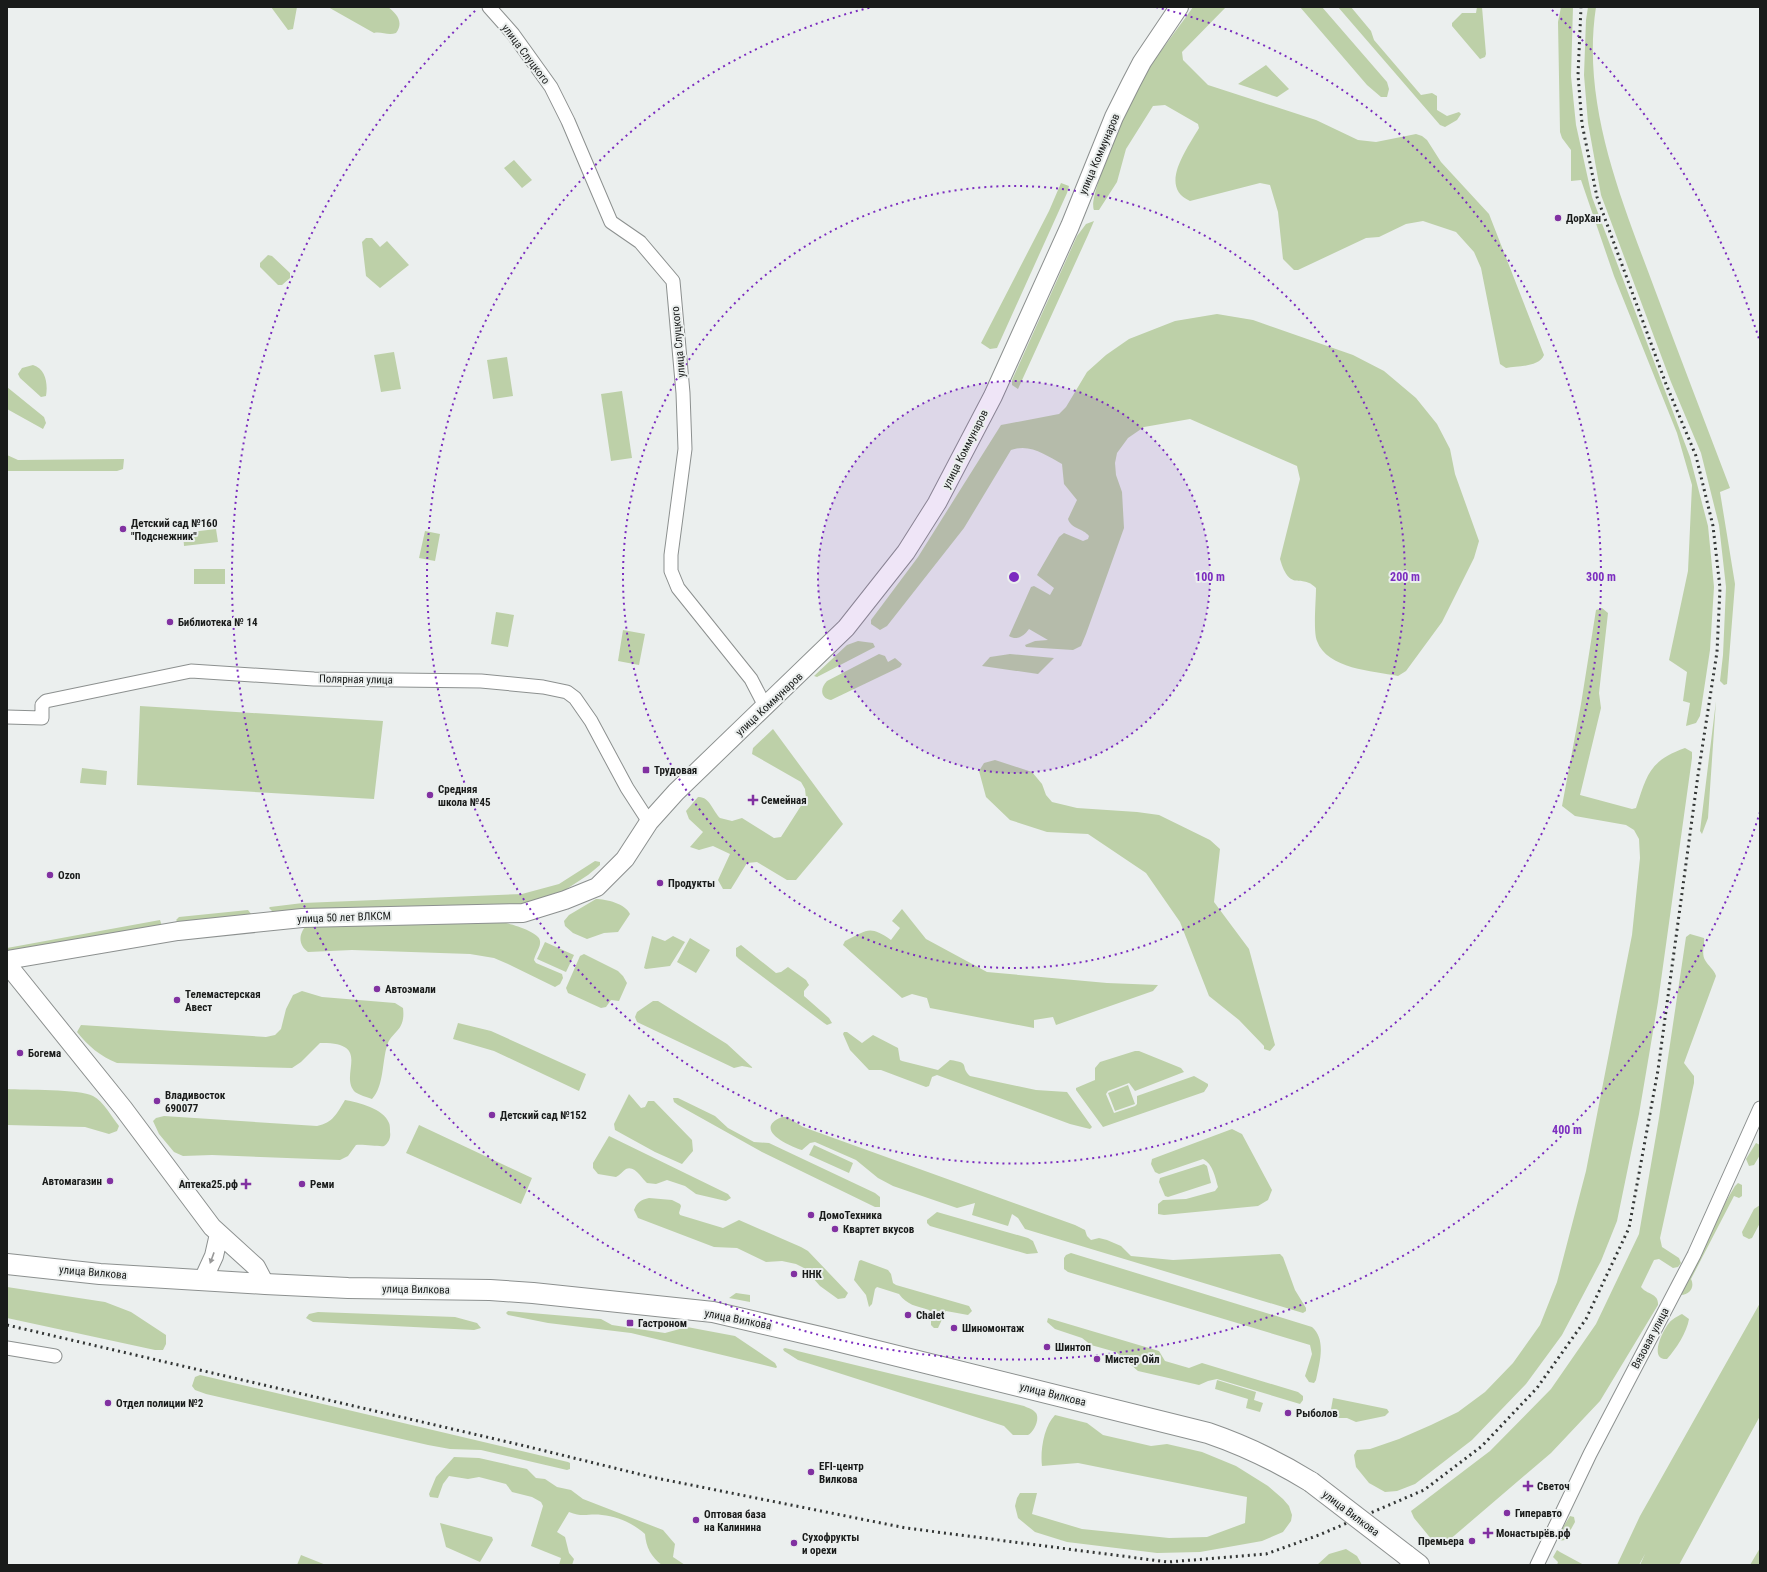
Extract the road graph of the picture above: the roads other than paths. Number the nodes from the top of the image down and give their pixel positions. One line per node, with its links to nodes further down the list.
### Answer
1 (489, 7): 3 (street, улица Слуцкого)
2 (1179, 7): 3 (main road, улица Коммунаров)
3 (765, 706): 5 (main road, улица Коммунаров)
4 (7, 717): 5 (street, Полярная улица)
5 (649, 822): 6 (main road, улица 50 лет ВЛКСМ)
6 (7, 960)
7 (7, 964): 9 (main road)
8 (1760, 1108): 16 (street, Вязовая улица)
9 (220, 1234): 11 (main road, one-way to 11); 12 (main road)
10 (7, 1264): 11 (main road, улица Вилкова)
11 (203, 1280): 12 (main road, улица Вилкова)
12 (265, 1284): 15 (main road, улица Вилкова, bridge)
13 (7, 1348): 14 (street)
14 (55, 1356)
15 (1413, 1560)
16 (1537, 1565)

